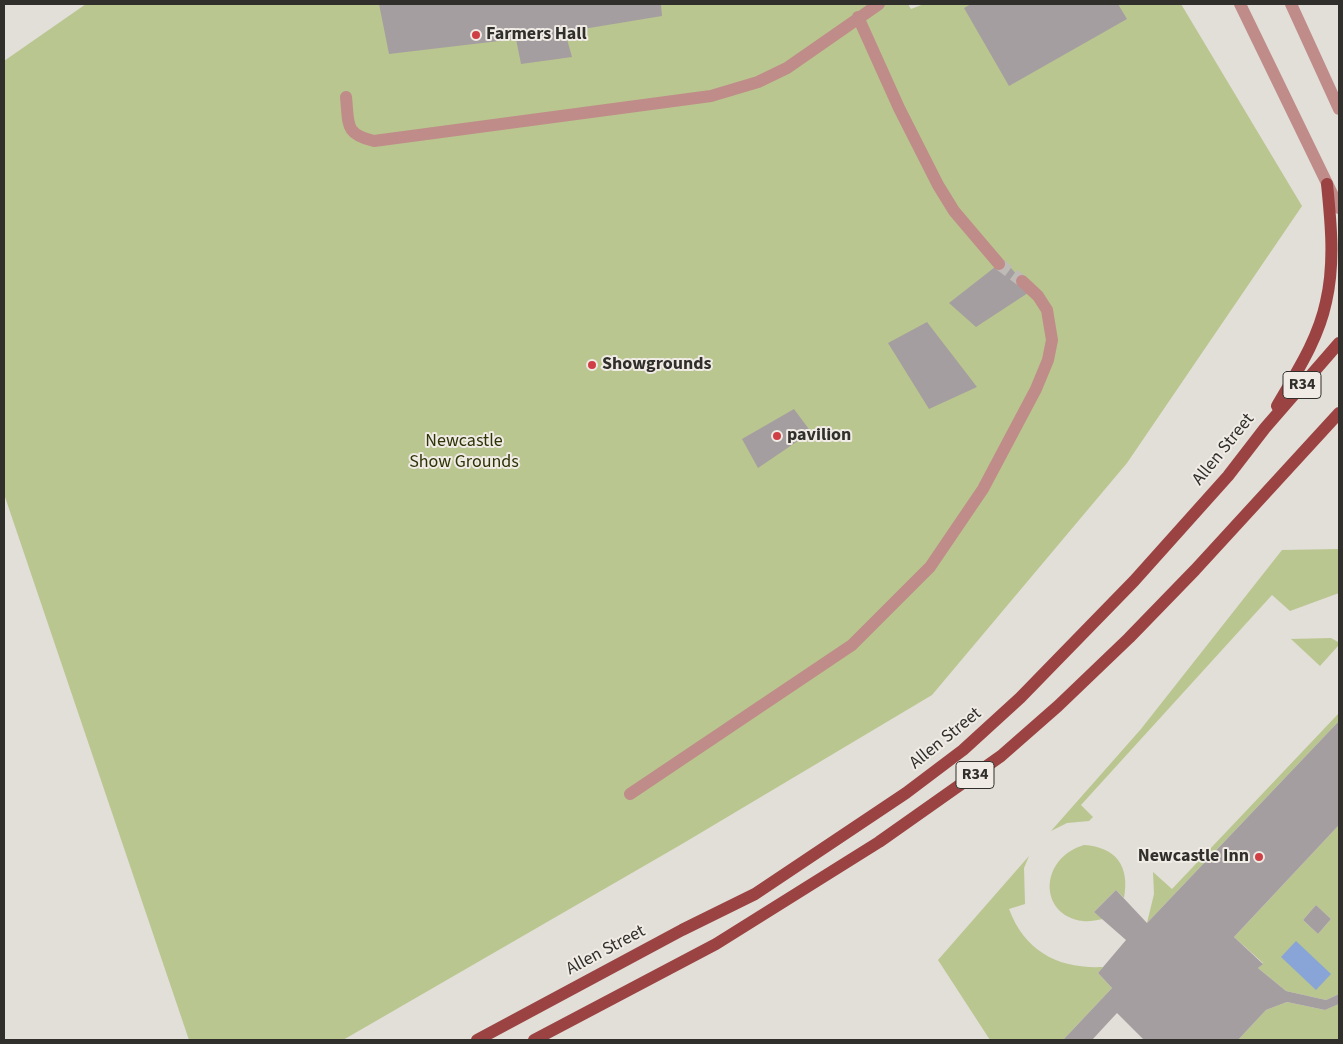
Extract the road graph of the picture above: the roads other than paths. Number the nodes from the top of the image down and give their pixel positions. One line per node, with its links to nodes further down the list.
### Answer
1 (879, 4): 4 (street)
2 (1240, 4): 7 (street)
3 (1291, 4): 6 (street)
4 (858, 17): 5 (street); 9 (street)
5 (346, 97)
6 (1339, 109)
7 (1327, 184): 8 (street); 14 (main road)
8 (1339, 208)
9 (999, 264)
10 (1022, 281): 16 (street)
11 (1339, 343): 14 (main road, Allen Street / R34)
12 (1339, 413): 15 (main road, R34)
13 (1339, 425): 15 (main road)
14 (1265, 428): 17 (main road, Allen Street / R34)
15 (1317, 438): 18 (main road, R34)
16 (630, 794)
17 (477, 1040)
18 (534, 1040)

